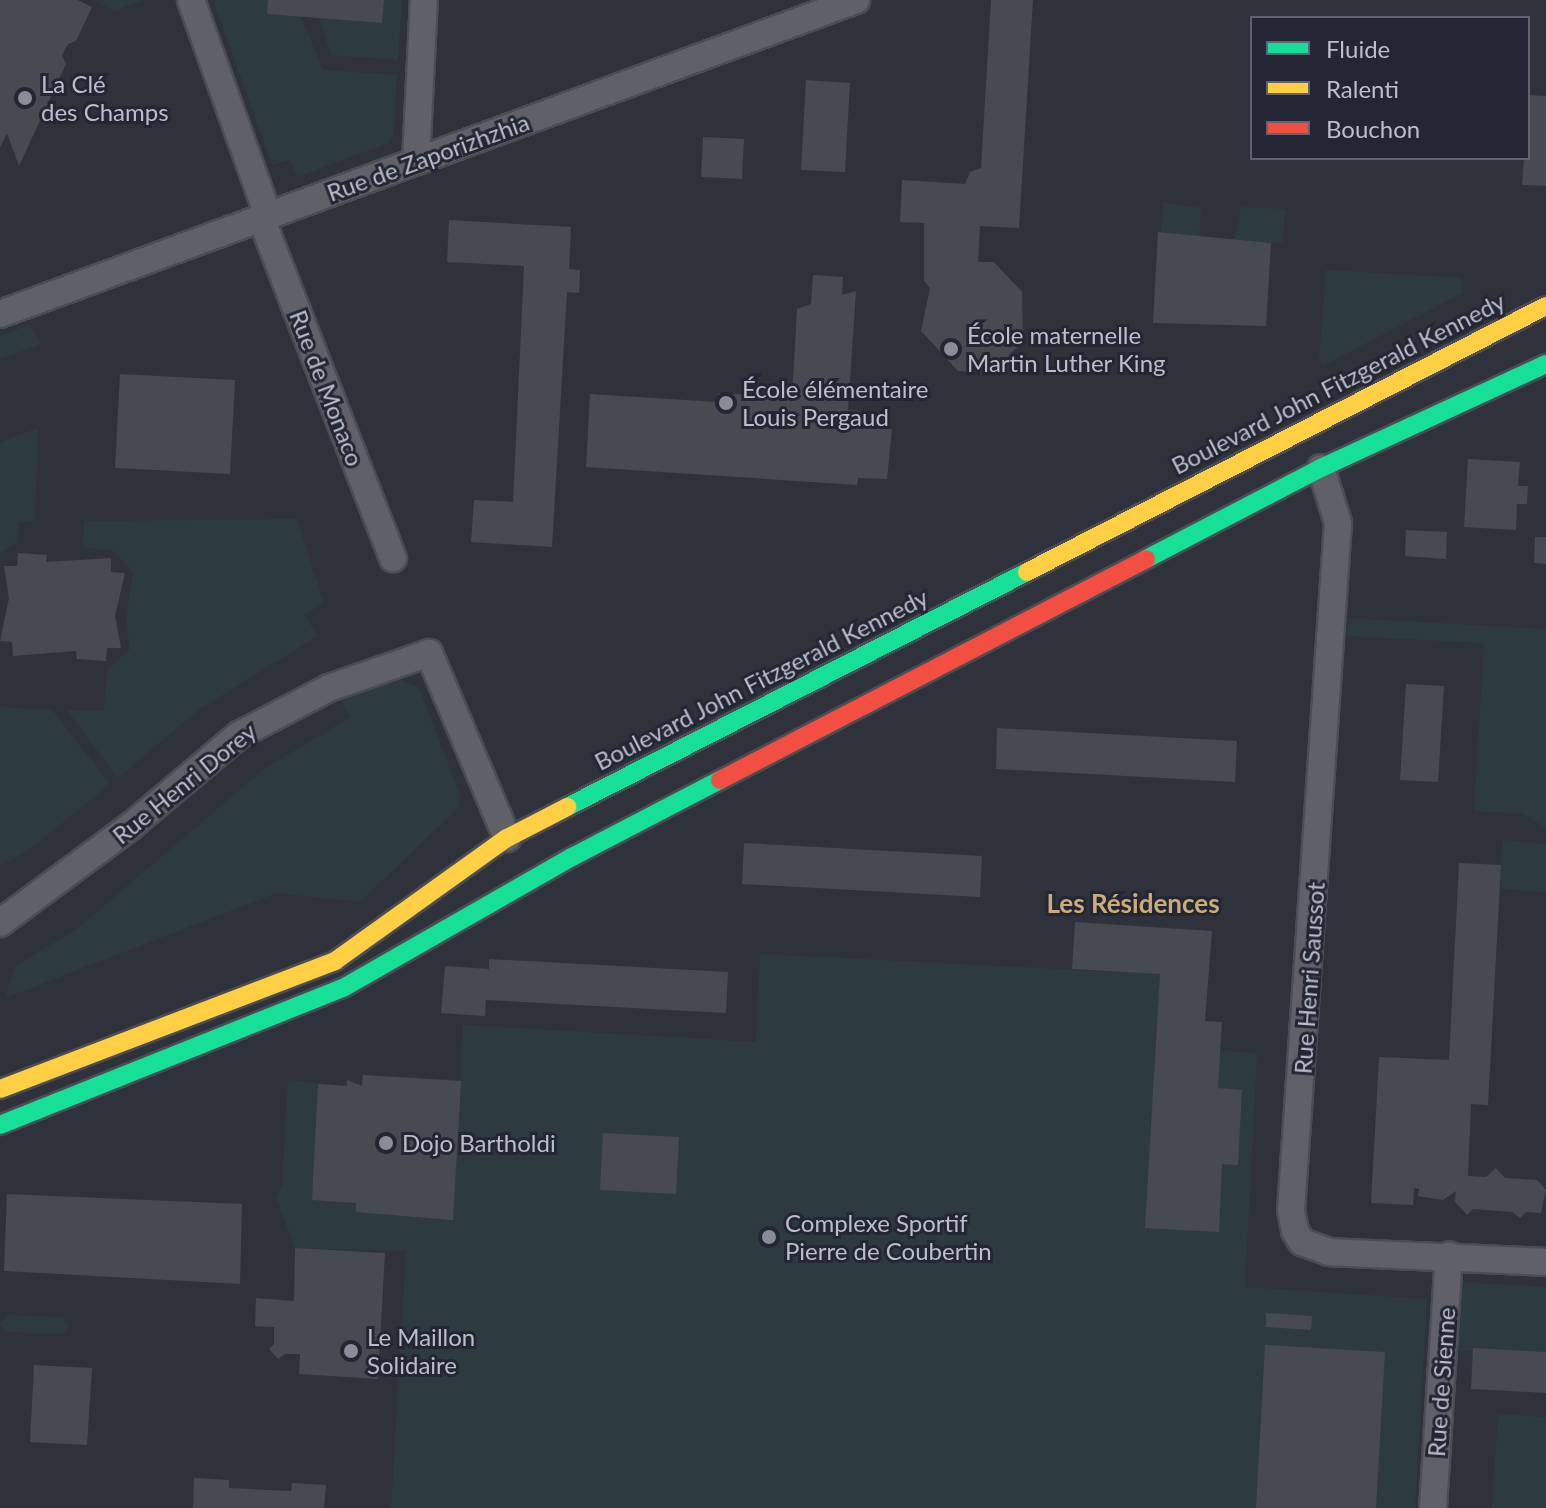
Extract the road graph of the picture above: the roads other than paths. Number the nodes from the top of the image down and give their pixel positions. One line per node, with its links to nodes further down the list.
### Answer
1 (191, 0): 5 (street, Rue de Monaco)
2 (424, 0): 4 (street)
3 (856, 0): 4 (street, Rue de Zaporizhzhia)
4 (416, 161): 5 (street, Rue de Zaporizhzhia)
5 (264, 216): 7 (street, Rue de Zaporizhzhia); 10 (street, Rue de Monaco)
6 (1546, 306): 11 (main road, Boulevard John Fitzgerald Kennedy)
7 (0, 314)
8 (1546, 364): 9 (main road)
9 (1321, 468): 14 (main road); 15 (street, Rue Henri Saussot)
10 (393, 558)
11 (507, 838): 12 (street, Rue Henri Dorey); 13 (main road, Boulevard John Fitzgerald Kennedy)
12 (0, 923)
13 (0, 1089)
14 (0, 1125)
15 (1449, 1256): 16 (street, Rue Henri Saussot); 17 (street, Rue de Sienne)
16 (1546, 1262)
17 (1433, 1508)

